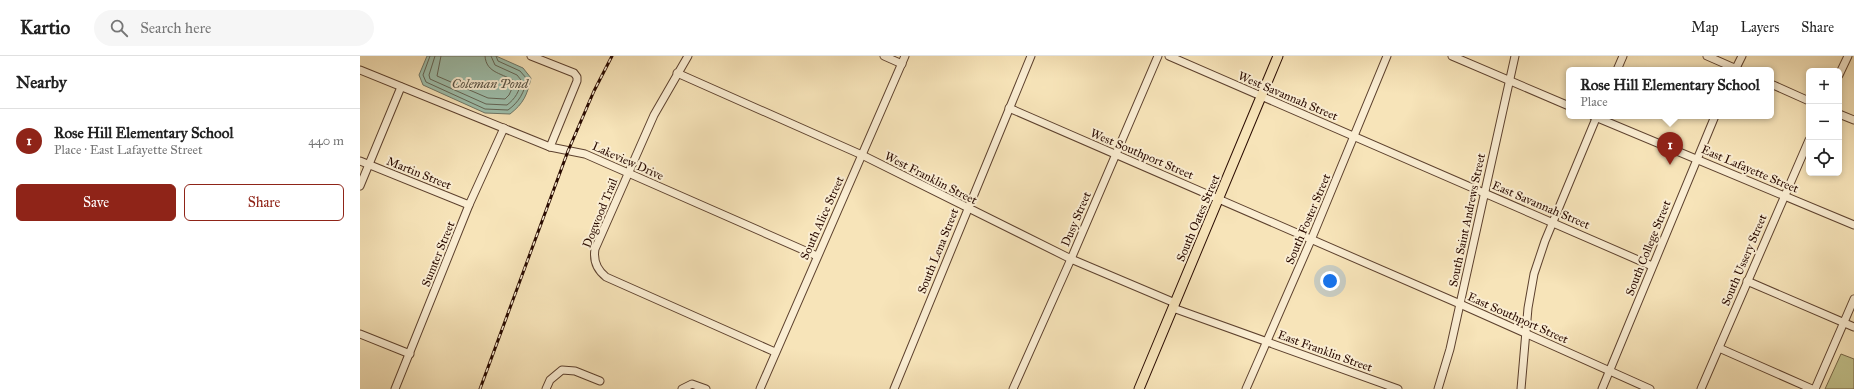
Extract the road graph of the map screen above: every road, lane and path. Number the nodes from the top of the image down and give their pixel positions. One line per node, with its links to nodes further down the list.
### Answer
1 (532, 56): 37 (street)
2 (688, 56): 22 (street, Dogwood Trail)
3 (884, 56): 16 (street)
4 (905, 56): 16 (street, South Alice Street)
5 (1031, 56): 29 (street, South Lena Street)
6 (1158, 56): 39 (street, Dusy Street)
7 (1169, 56): 26 (street, West Savannah Street)
8 (1278, 56): 26 (main road, South Oates Street)
9 (1387, 56): 36 (street, South Foster Street)
10 (1452, 56): 23 (street)
11 (1516, 56): 23 (street, South Saint Andrews Street)
12 (1623, 56): 17 (street)
13 (1707, 56): 18 (street)
14 (1742, 56): 19 (street)
15 (1848, 56): 20 (street)
16 (902, 64): 40 (street, South Alice Street)
17 (1618, 67)
18 (1730, 67)
19 (1737, 67)
20 (1842, 69)
21 (360, 70): 25 (street, Lakeview Drive)
22 (677, 73): 40 (street, West Franklin Street); 44 (street, Dogwood Trail)
23 (1509, 81): 28 (street); 46 (street, South Saint Andrews Street)
24 (1774, 85): 27 (street)
25 (402, 87): 35 (street, Lakeview Drive); 43 (street)
26 (1261, 96): 36 (street, West Savannah Street); 48 (main road, South Oates Street)
27 (1806, 100)
28 (1566, 105)
29 (1009, 108): 39 (street, West Southport Street); 50 (street, South Lena Street)
30 (1842, 115): 34 (street)
31 (1595, 119): 51 (street)
32 (1603, 119): 41 (street, East Lafayette Street)
33 (1714, 119): 41 (street, South College Street)
34 (1854, 120)
35 (504, 128): 37 (street, Lakeview Drive); 49 (street, Sumter Street)
36 (1354, 136): 46 (street, East Savannah Street); 53 (street, South Foster Street)
37 (550, 147): 44 (street, Lakeview Drive)
38 (1806, 147): 47 (street, South Ussery Street)
39 (1116, 154): 48 (street, West Southport Street); 55 (street, Dusy Street)
40 (862, 155): 50 (street, West Franklin Street); 54 (street, South Alice Street)
41 (1696, 159): 47 (street, East Lafayette Street); 56 (street, South College Street)
42 (360, 161): 43 (street, Martin Street)
43 (368, 164): 45 (street); 49 (street, Martin Street)
44 (628, 173): 54 (street, Lakeview Drive); 67 (street, Dogwood Trail)
45 (360, 186)
46 (1484, 193): 51 (street, East Savannah Street); 59 (street, South Saint Andrews Street)
47 (1784, 196): 52 (street, East Lafayette Street); 57 (street, South Ussery Street)
48 (1218, 199): 53 (street, West Southport Street); 60 (main road, South Oates Street)
49 (470, 205): 68 (street, Sumter Street)
50 (967, 208): 55 (street, West Franklin Street); 76 (street, South Lena Street)
51 (1553, 222): 56 (street, East Savannah Street); 64 (street)
52 (1854, 225)
53 (1311, 240): 59 (street, East Southport Street); 65 (street, South Foster Street)
54 (817, 256): 67 (street, South Alice Street)
55 (1071, 259): 60 (street, West Franklin Street); 77 (street, Dusy Street)
56 (1652, 266): 69 (street, South College Street)
57 (1748, 281): 61 (street); 66 (street, South Ussery Street)
58 (1854, 299): 61 (street)
59 (1460, 304): 64 (street, East Southport Street); 81 (street, South Saint Andrews Street)
60 (1174, 306): 65 (street, West Franklin Street); 78 (main road, South Oates Street)
61 (1843, 323): 62 (street); 86 (street)
62 (1854, 328)
63 (360, 334): 68 (street)
64 (1526, 334): 69 (street, East Southport Street); 82 (street)
65 (1267, 342): 79 (street, South Foster Street); 80 (street, East Franklin Street)
66 (1719, 348): 85 (street, South Ussery Street); 86 (street)
67 (776, 352): 75 (street, South Alice Street)
68 (410, 354): 71 (street, Sumter Street)
69 (1609, 371): 83 (street, South College Street); 84 (street, East Southport Street)
70 (600, 381): 72 (street)
71 (396, 389)
72 (546, 389)
73 (682, 389): 74 (street)
74 (706, 389)
75 (760, 389)
76 (894, 389)
77 (1013, 389)
78 (1139, 389)
79 (1246, 389)
80 (1398, 389)
81 (1438, 389)
82 (1521, 389)
83 (1602, 389)
84 (1650, 389)
85 (1701, 389)
86 (1814, 389)

